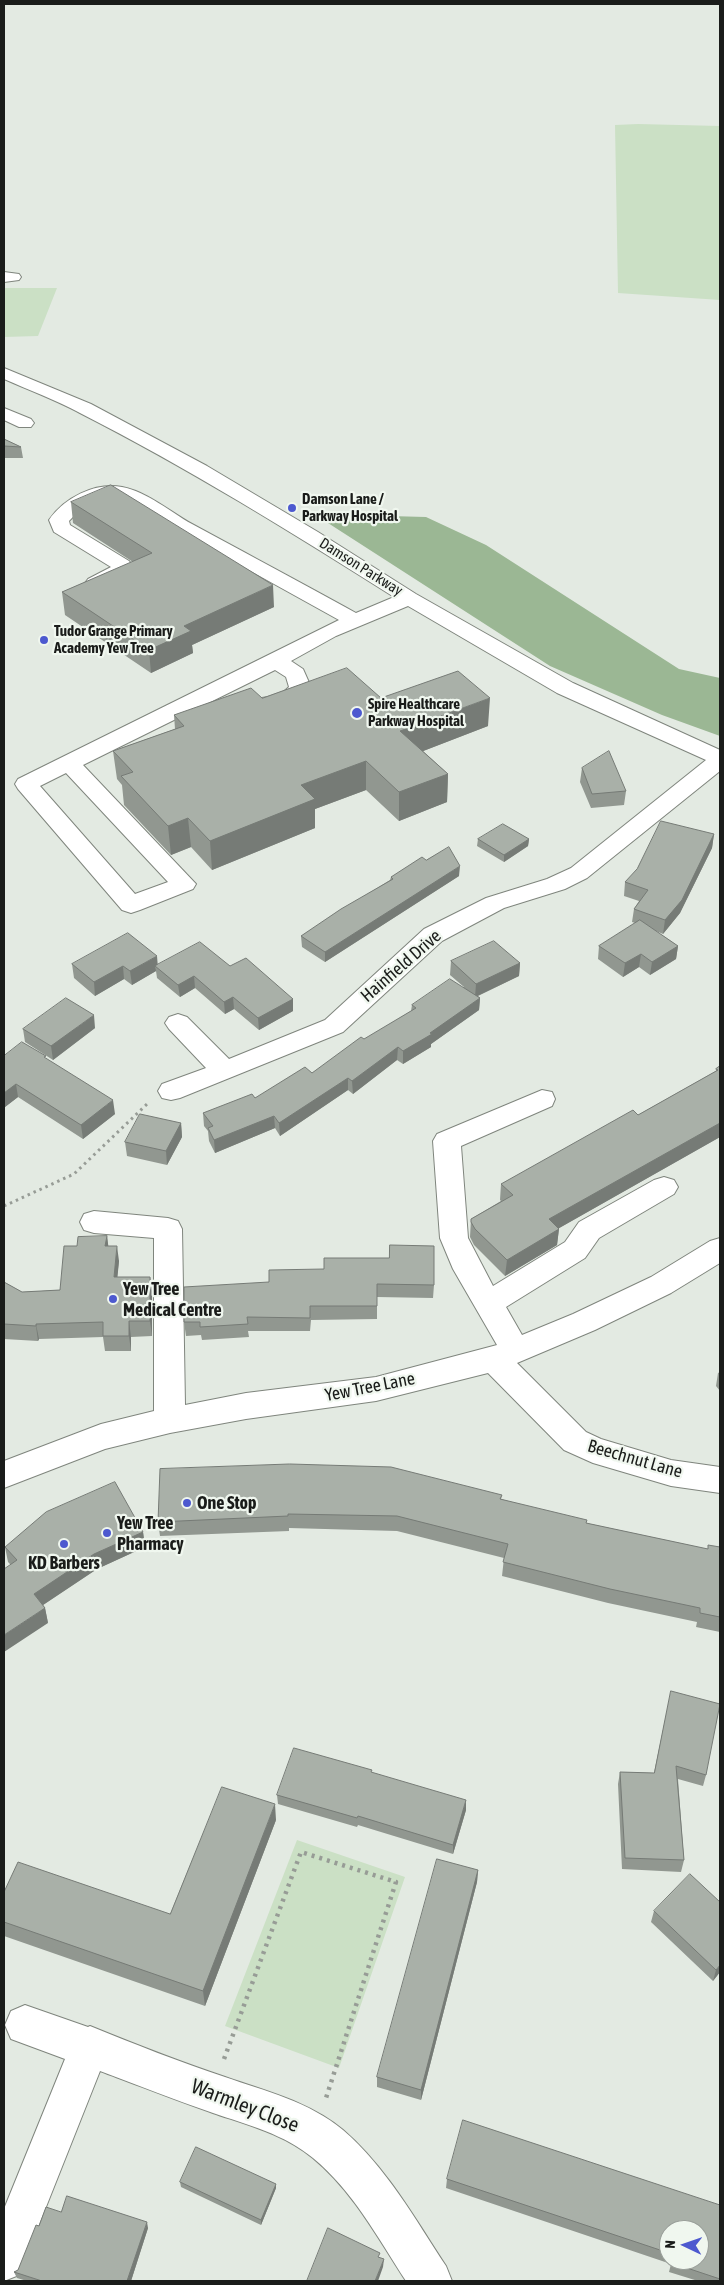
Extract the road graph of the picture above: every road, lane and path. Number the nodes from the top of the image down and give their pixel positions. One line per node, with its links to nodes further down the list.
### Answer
1 (4, 373): 5 (street, Damson Parkway)
2 (4, 414): 3 (street)
3 (24, 423)
4 (78, 591): 6 (street)
5 (409, 598): 6 (street); 9 (street, Damson Parkway)
6 (355, 621): 7 (street)
7 (276, 660): 8 (street); 8 (street)
8 (229, 684): 10 (street)
9 (720, 759): 12 (street, Hainfield Drive)
10 (69, 763): 10 (street)
11 (178, 1023): 12 (street)
12 (225, 1071): 13 (street, Hainfield Drive)
13 (171, 1091): 16 (path)
14 (542, 1099): 19 (street, Beechnut Lane)
15 (664, 1187): 19 (street)
16 (4, 1206)
17 (94, 1222): 21 (street)
18 (720, 1249): 20 (street, Yew Tree Lane)
19 (488, 1303): 20 (street, Beechnut Lane)
20 (505, 1354): 21 (street, Yew Tree Lane); 23 (street, Beechnut Lane)
21 (170, 1420): 22 (street, Yew Tree Lane)
22 (4, 1475)
23 (720, 1480)
24 (25, 2025): 25 (street, Warmley Close)
25 (90, 2046): 26 (street, Warmley Close); 28 (street)
26 (212, 2093): 27 (street, Warmley Close); 27 (path)
27 (314, 2134): 29 (street, Warmley Close)
28 (4, 2260)
29 (431, 2281)

